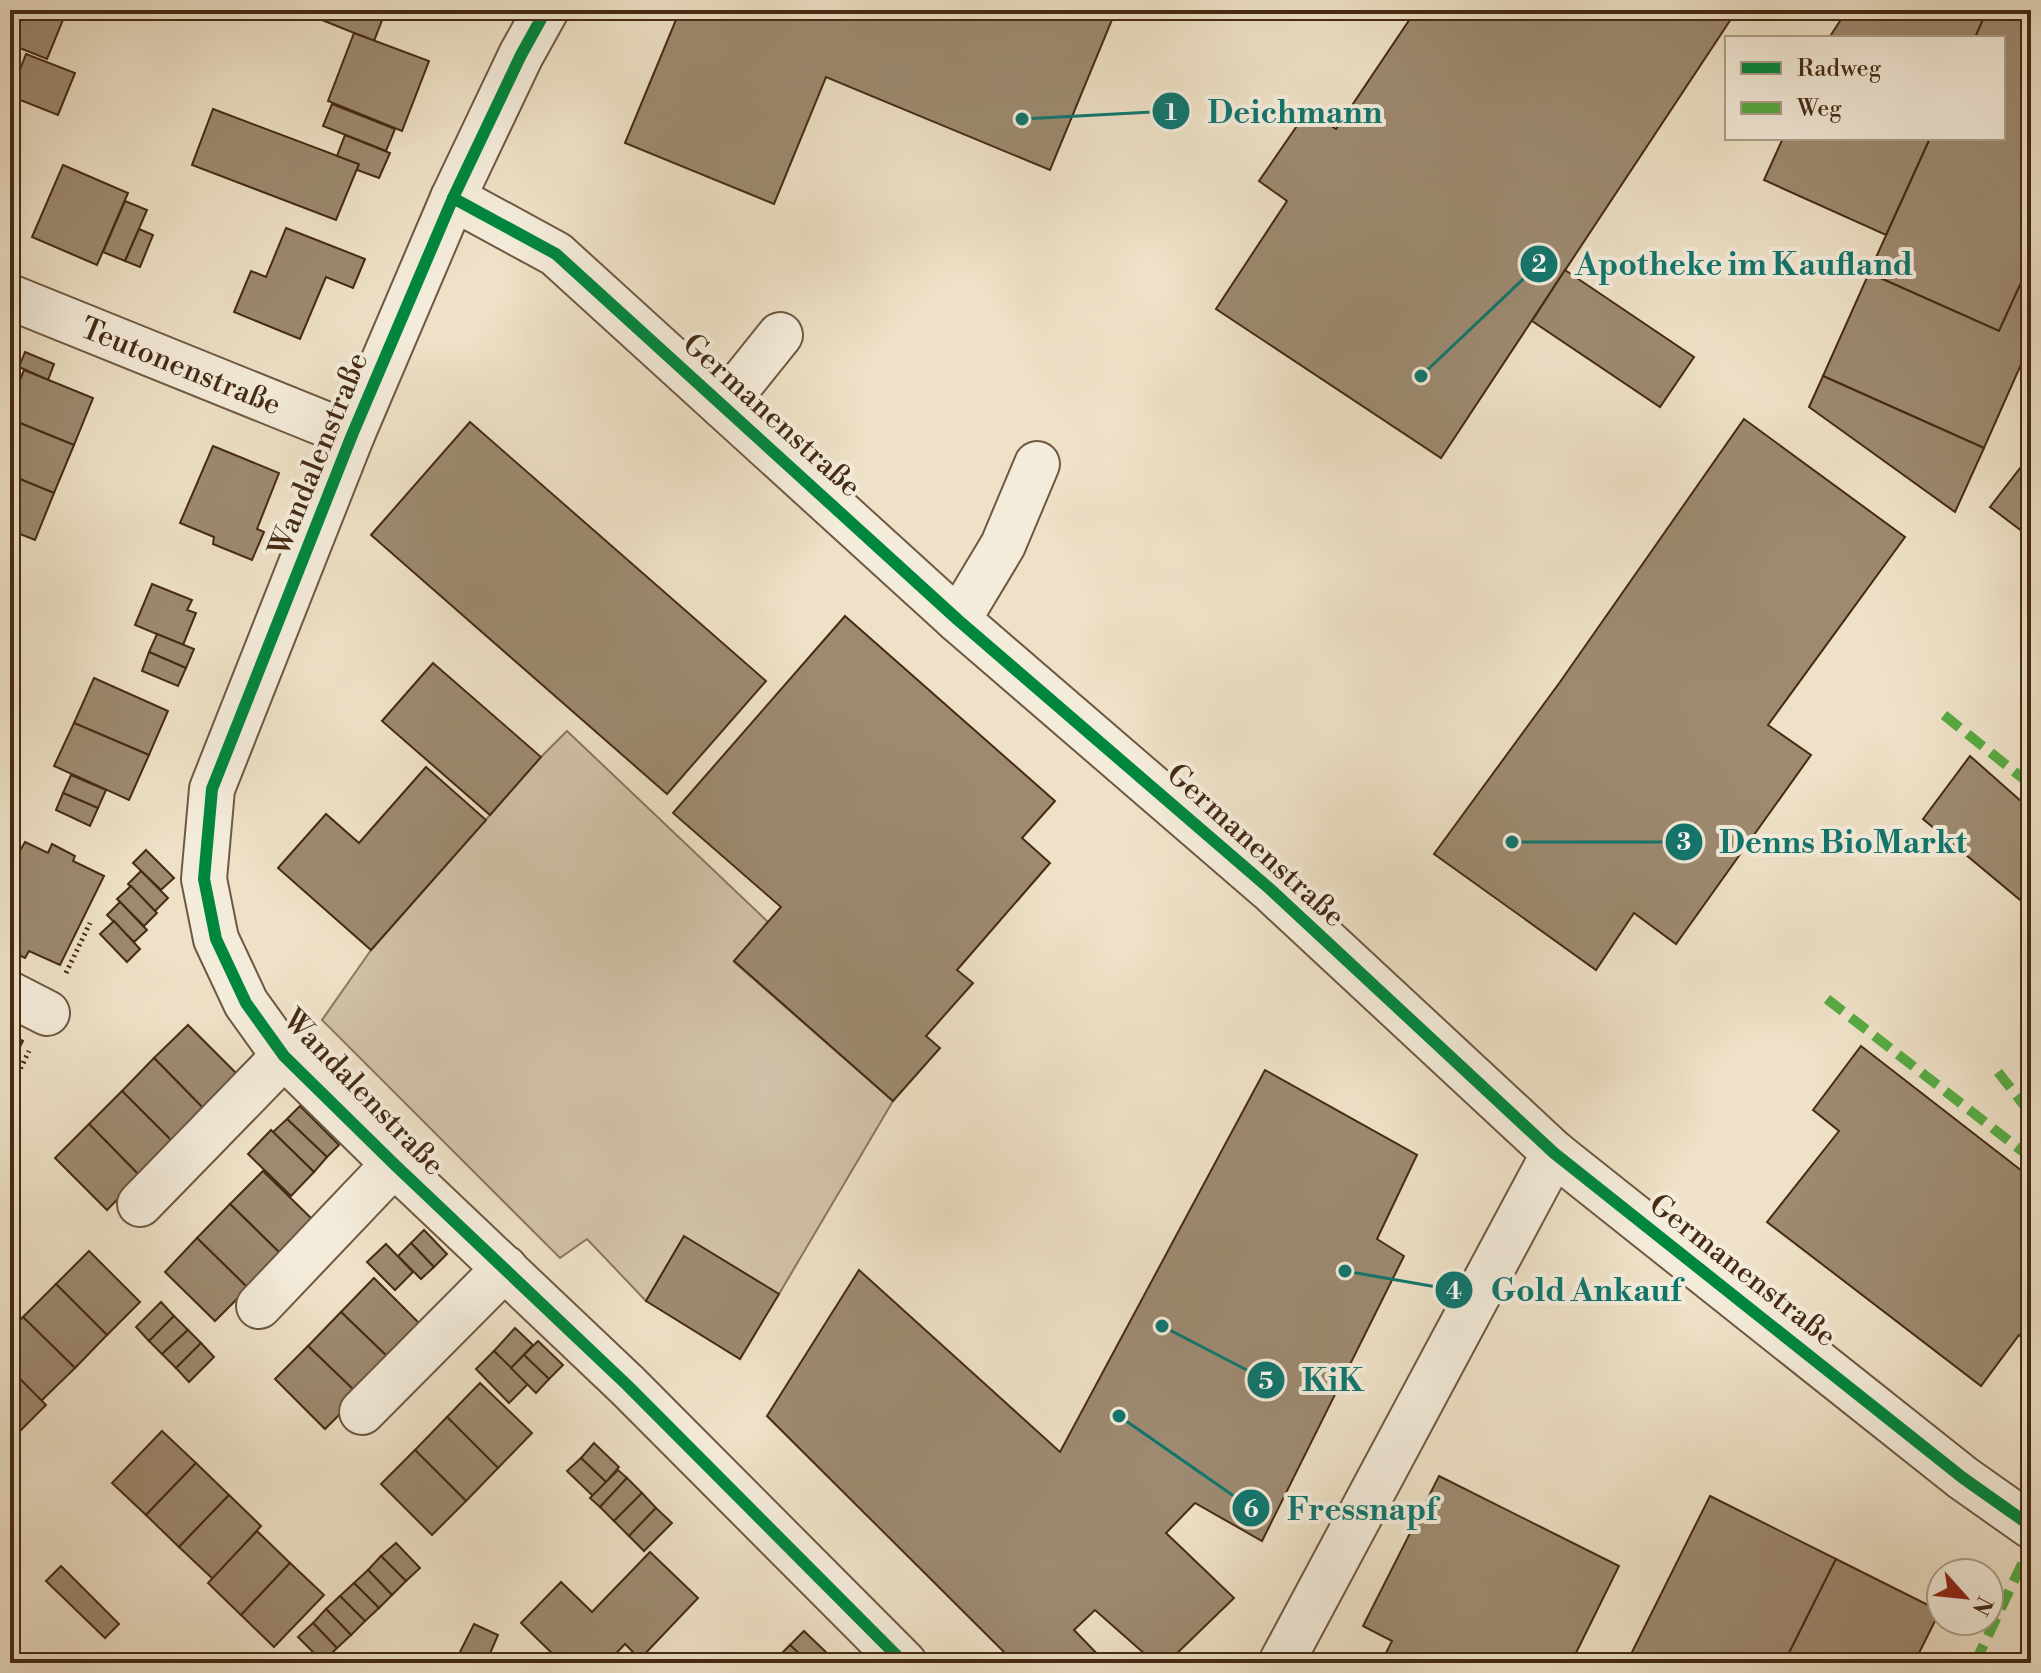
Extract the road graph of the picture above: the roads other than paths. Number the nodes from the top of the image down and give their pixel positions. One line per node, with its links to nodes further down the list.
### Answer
1 (546, 10): 2 (street, Wandalenstraße)
2 (453, 198): 5 (street, Germanenstraße); 6 (street, Wandalenstraße)
3 (10, 297): 6 (street, Teutonenstraße)
4 (780, 335): 5 (street)
5 (723, 406): 8 (street, Germanenstraße)
6 (352, 435): 9 (street, Wandalenstraße)
7 (1037, 464): 8 (street)
8 (958, 620): 10 (street, Germanenstraße)
9 (284, 1056): 11 (street, Wandalenstraße); 12 (street)
10 (1554, 1153): 16 (street, Germanenstraße); 18 (street)
11 (394, 1164): 13 (street, Wandalenstraße); 14 (street)
12 (140, 1204)
13 (505, 1268): 15 (street); 17 (street, Wandalenstraße)
14 (259, 1306)
15 (362, 1412)
16 (2031, 1526)
17 (904, 1663)
18 (1281, 1663)

